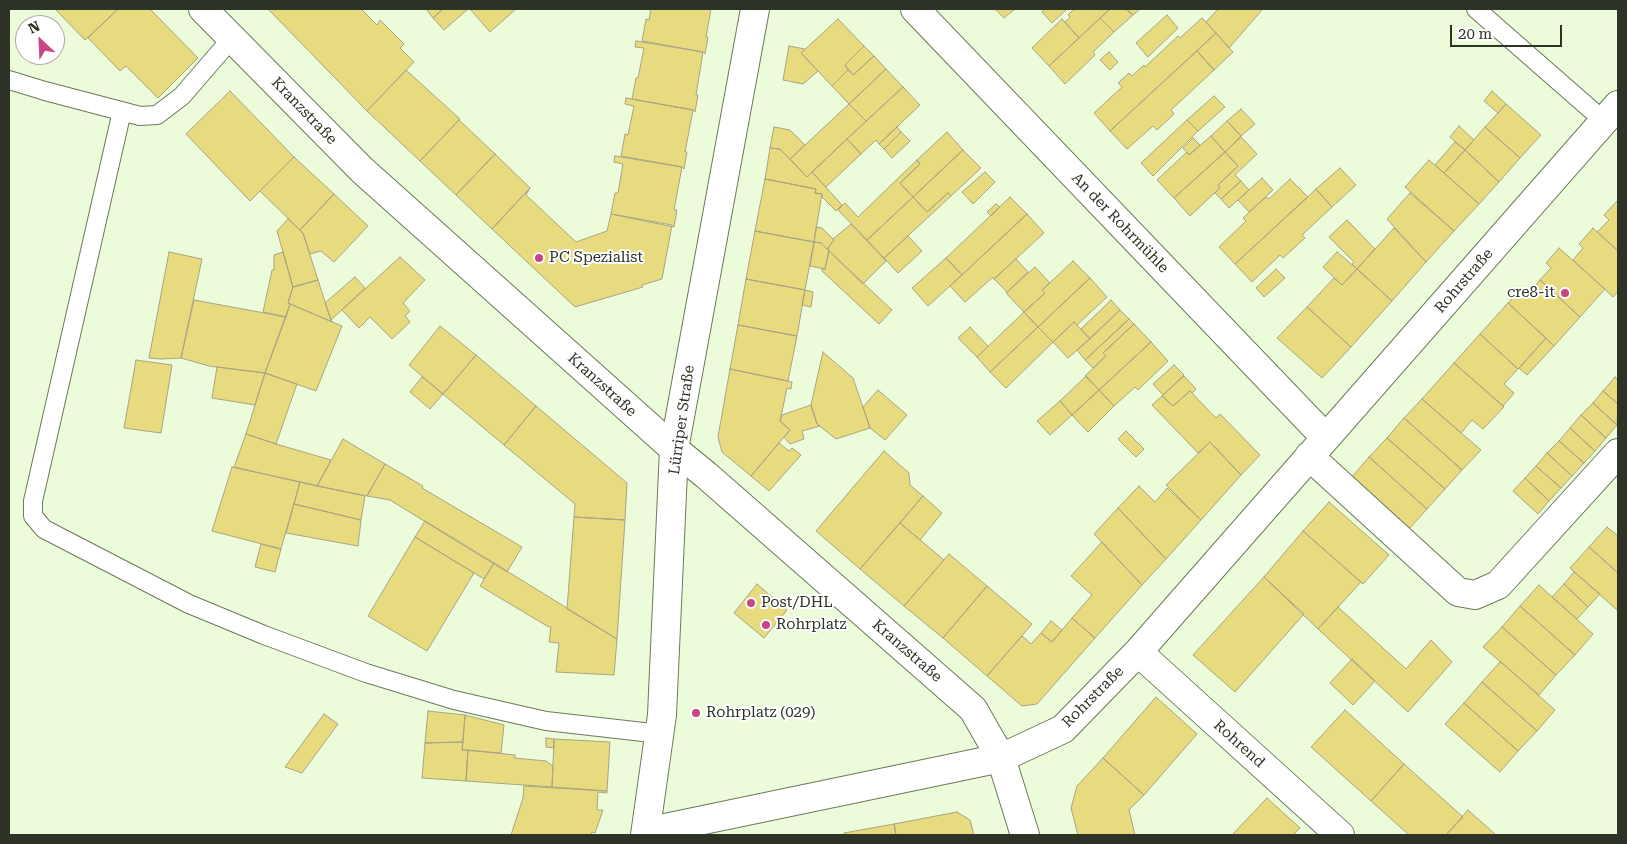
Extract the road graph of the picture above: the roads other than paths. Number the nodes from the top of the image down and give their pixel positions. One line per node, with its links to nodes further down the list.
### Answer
1 (203, 9): 5 (street, Kranzstraße)
2 (755, 9): 10 (street, Lürriper Straße)
3 (915, 9): 9 (street, An der Rohrmühle)
4 (1476, 9): 8 (lane)
5 (232, 38): 7 (lane); 10 (street, Kranzstraße)
6 (9, 80): 7 (lane)
7 (122, 111): 13 (lane)
8 (1614, 120): 9 (street, Rohrstraße)
9 (1318, 447): 11 (street); 12 (street, Rohrstraße)
10 (674, 449): 13 (street, Lürriper Straße); 14 (street, Kranzstraße)
11 (1618, 453)
12 (1138, 652): 14 (street, Rohrstraße); 17 (street, Rohrend)
13 (660, 734): 15 (street, Lürriper Straße)
14 (1001, 758): 15 (street, Rohrstraße); 16 (street, Kranzstraße)
15 (646, 834)
16 (1025, 835)
17 (1340, 835)

